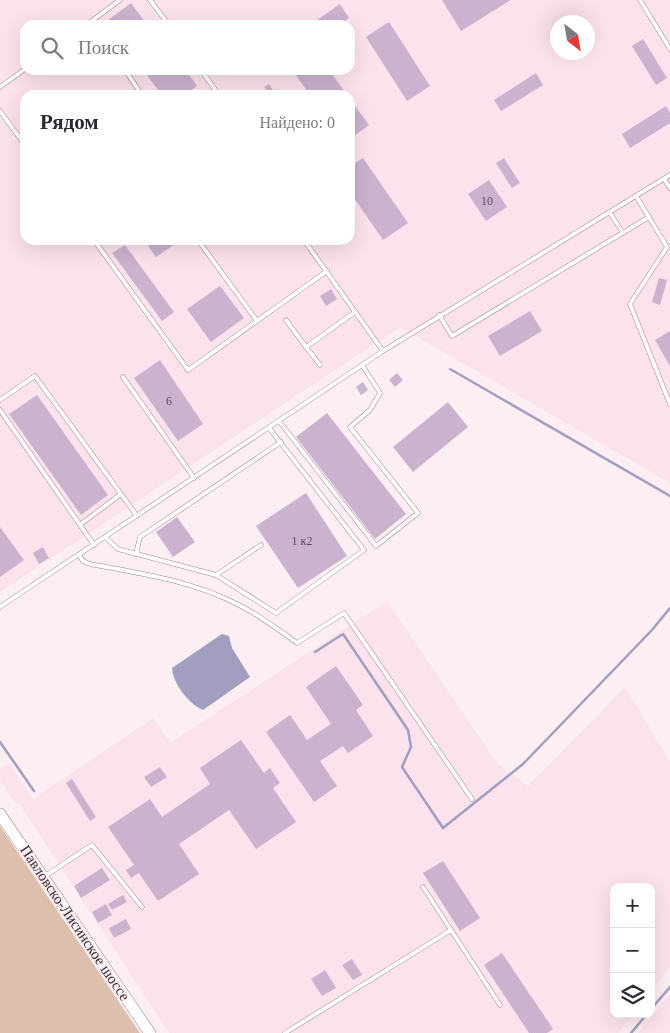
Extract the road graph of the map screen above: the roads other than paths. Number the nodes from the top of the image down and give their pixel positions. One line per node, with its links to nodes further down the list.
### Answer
1 (120, 0): 4 (lane)
2 (150, 0): 5 (lane)
3 (640, 0): 6 (lane)
4 (95, 20)
5 (165, 20)
6 (670, 49)
7 (20, 73): 10 (lane)
8 (128, 75): 11 (lane)
9 (205, 75): 12 (lane)
10 (0, 87)
11 (139, 90)
12 (216, 90)
13 (0, 111): 14 (lane)
14 (20, 138)
15 (670, 175): 16 (lane)
16 (664, 179): 17 (lane); 18 (lane)
17 (670, 188)
18 (636, 196): 19 (lane); 20 (lane)
19 (610, 213): 21 (lane); 27 (lane)
20 (648, 216): 21 (lane); 36 (lane)
21 (623, 233): 27 (lane)
22 (98, 245): 29 (lane)
23 (202, 245): 29 (lane)
24 (308, 245): 25 (lane)
25 (327, 271): 26 (lane); 29 (lane)
26 (355, 312): 30 (lane); 31 (lane)
27 (439, 315): 31 (lane)
28 (286, 320): 30 (lane)
29 (257, 321)
30 (306, 347): 32 (lane)
31 (383, 351): 33 (lane)
32 (320, 365)
33 (362, 366): 38 (lane); 38 (lane)
34 (123, 378): 41 (lane)
35 (0, 400): 42 (lane)
36 (670, 404)
37 (0, 410): 44 (lane)
38 (278, 421): 39 (lane)
39 (269, 428): 40 (lane); 41 (lane)
40 (280, 442): 48 (lane); 50 (lane)
41 (194, 478): 43 (lane)
42 (122, 494): 43 (lane); 44 (lane)
43 (137, 516): 45 (lane)
44 (81, 524): 47 (lane)
45 (106, 537): 47 (lane); 48 (lane)
46 (261, 544): 50 (lane)
47 (94, 545): 49 (lane)
48 (136, 554): 50 (lane)
49 (79, 555): 51 (lane); 52 (lane)
50 (216, 575)
51 (0, 607)
52 (472, 799)
53 (0, 814): 54 (main road, Павловско-Лисинское шоссе)
54 (44, 877): 56 (lane); 59 (main road, Павловско-Лисинское шоссе)
55 (423, 887): 57 (lane)
56 (142, 907)
57 (451, 930): 58 (lane); 60 (lane)
58 (500, 1005)
59 (150, 1033)
60 (285, 1033)

